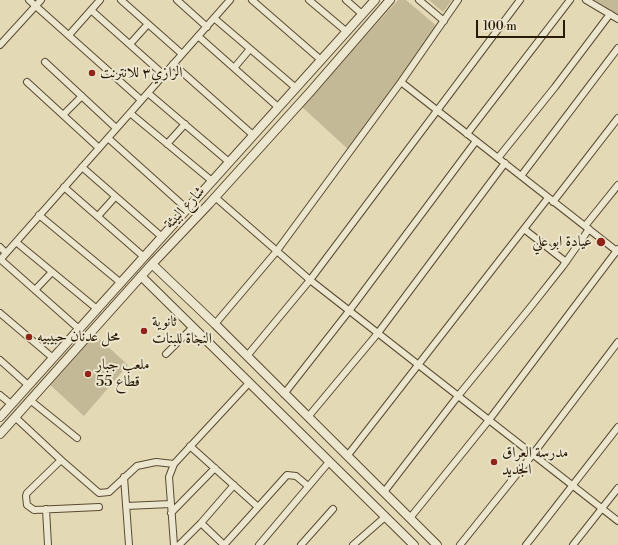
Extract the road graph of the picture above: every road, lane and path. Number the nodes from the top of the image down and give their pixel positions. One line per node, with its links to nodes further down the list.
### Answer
1 (29, 0): 17 (street)
2 (40, 0): 17 (street)
3 (100, 0): 18 (street)
4 (121, 0): 24 (street)
5 (178, 0): 25 (street)
6 (230, 0): 21 (street)
7 (252, 0): 34 (street)
8 (309, 0): 26 (street)
9 (346, 0): 19 (street)
10 (375, 0): 19 (street, شارع البيئة)
11 (390, 0): 42 (street, شارع البيئة)
12 (419, 0): 23 (street)
13 (458, 0): 23 (street)
14 (520, 0): 47 (street)
15 (570, 0): 53 (street)
16 (586, 0): 20 (street)
17 (35, 6): 27 (street); 30 (street)
18 (92, 10): 27 (street); 29 (street)
19 (362, 14): 26 (street, شارع البيئة)
20 (610, 14): 22 (street); 59 (street)
21 (214, 18): 25 (street); 32 (street)
22 (618, 19)
23 (444, 21): 40 (street)
24 (148, 24): 29 (street); 33 (street)
25 (207, 27): 28 (street)
26 (347, 32): 34 (street, شارع البيئة)
27 (69, 35): 45 (street)
28 (198, 36): 33 (street); 37 (street)
29 (130, 44): 38 (street)
30 (0, 45)
31 (618, 48): 63 (street)
32 (250, 49): 37 (street); 41 (street)
33 (182, 54): 36 (street)
34 (321, 60): 41 (street, شارع البيئة)
35 (45, 62): 44 (street)
36 (173, 64): 38 (street); 54 (street)
37 (234, 68): 46 (street)
38 (164, 75): 43 (street)
39 (27, 82): 49 (street)
40 (401, 82): 47 (street); 79 (street)
41 (299, 85): 42 (street); 46 (street, شارع البيئة)
42 (311, 90): 68 (street, شارع البيئة)
43 (148, 93): 45 (street); 51 (street)
44 (82, 96): 49 (street); 52 (street)
45 (141, 100): 48 (street)
46 (278, 108): 54 (street, شارع البيئة)
47 (438, 110): 53 (street); 87 (street)
48 (130, 113): 52 (street); 57 (street)
49 (63, 115): 58 (street)
50 (618, 118): 69 (street)
51 (185, 124): 57 (street); 60 (street)
52 (116, 128): 55 (street)
53 (467, 134): 56 (street)
54 (253, 136): 60 (street, شارع البيئة)
55 (108, 138): 58 (street); 70 (street)
56 (476, 141): 59 (street); 91 (street)
57 (167, 144): 64 (street)
58 (99, 148): 62 (street)
59 (498, 158): 61 (street)
60 (229, 162): 64 (street, شارع البيئة)
61 (505, 163): 63 (street); 96 (street)
62 (82, 167): 66 (street); 67 (street)
63 (521, 176): 69 (street)
64 (212, 181): 70 (street, شارع البيئة)
65 (618, 185): 73 (street)
66 (64, 187): 71 (street); 72 (street)
67 (115, 197): 72 (street); 75 (street)
68 (215, 197): 79 (street); 84 (street, شارع البيئة)
69 (551, 200): 73 (street); 74 (street)
70 (187, 209): 75 (street, شارع البيئة)
71 (40, 215): 76 (street); 88 (street)
72 (98, 216): 81 (street)
73 (587, 228): 78 (street); 83 (street)
74 (524, 229): 83 (street); 102 (street)
75 (162, 237): 81 (street, شارع البيئة)
76 (16, 242): 80 (street); 85 (street)
77 (0, 247): 80 (street)
78 (618, 251): 113 (street)
79 (276, 252): 87 (street); 93 (street)
80 (6, 253): 82 (street)
81 (144, 257): 88 (street, شارع البيئة)
82 (0, 260): 89 (street)
83 (566, 262): 107 (street)
84 (152, 264): 86 (street, شارع البيئة); 93 (street)
85 (52, 272): 89 (street); 90 (street)
86 (141, 276): 94 (street); 108 (street, شارع البيئة)
87 (310, 280): 91 (street); 99 (street)
88 (121, 283): 90 (street, شارع البيئة)
89 (35, 290): 95 (street)
90 (97, 309): 95 (street, شارع البيئة)
91 (349, 311): 96 (street); 105 (street)
92 (0, 313): 100 (street)
93 (215, 324): 99 (street)
94 (193, 327): 98 (street); 103 (street)
95 (79, 329): 100 (street, شارع البيئة)
96 (378, 333): 102 (street); 112 (street)
97 (618, 342): 118 (street)
98 (166, 354)
99 (247, 356): 105 (street)
100 (53, 358): 104 (street, شارع البيئة)
101 (0, 360): 104 (street)
102 (418, 365): 107 (street); 119 (street)
103 (249, 383): 117 (street); 121 (street)
104 (28, 385): 109 (street, شارع البيئة)
105 (284, 394): 112 (street)
106 (0, 395): 109 (street)
107 (458, 396): 113 (street); 129 (street)
108 (30, 400): 111 (street, شارع البيئة); 116 (street)
109 (11, 404): 110 (street, شارع البيئة)
110 (0, 417)
111 (15, 417): 115 (street, شارع البيئة); 120 (street)
112 (308, 417): 119 (street)
113 (488, 420): 118 (street); 139 (street)
114 (618, 427): 127 (street)
115 (0, 434)
116 (76, 438)
117 (190, 446): 122 (street); 123 (street)
118 (533, 454): 127 (street); 152 (street)
119 (348, 456): 129 (street)
120 (60, 460): 124 (street); 134 (street)
121 (329, 462): 126 (street); 138 (street)
122 (174, 464): 124 (street); 130 (street)
123 (215, 468): 125 (street); 137 (street)
124 (124, 477): 131 (street)
125 (234, 485): 133 (street); 141 (street)
126 (308, 486): 133 (street); 147 (street)
127 (573, 486): 136 (street); 153 (street)
128 (618, 488): 136 (street)
129 (384, 492): 139 (street)
130 (171, 504): 131 (street); 137 (street)
131 (126, 506): 143 (street)
132 (99, 507): 134 (street)
133 (258, 507): 146 (street)
134 (46, 509): 142 (street)
135 (332, 509): 148 (street)
136 (603, 509): 140 (street); 154 (street)
137 (172, 513): 144 (street)
138 (385, 517): 149 (street); 150 (street)
139 (410, 518): 151 (street)
140 (618, 521)
141 (201, 523): 145 (street); 146 (street)
142 (48, 545)
143 (128, 545)
144 (174, 545)
145 (179, 545)
146 (224, 545)
147 (259, 545)
148 (301, 545)
149 (353, 545)
150 (414, 545)
151 (436, 545)
152 (460, 545)
153 (526, 545)
154 (573, 545)

